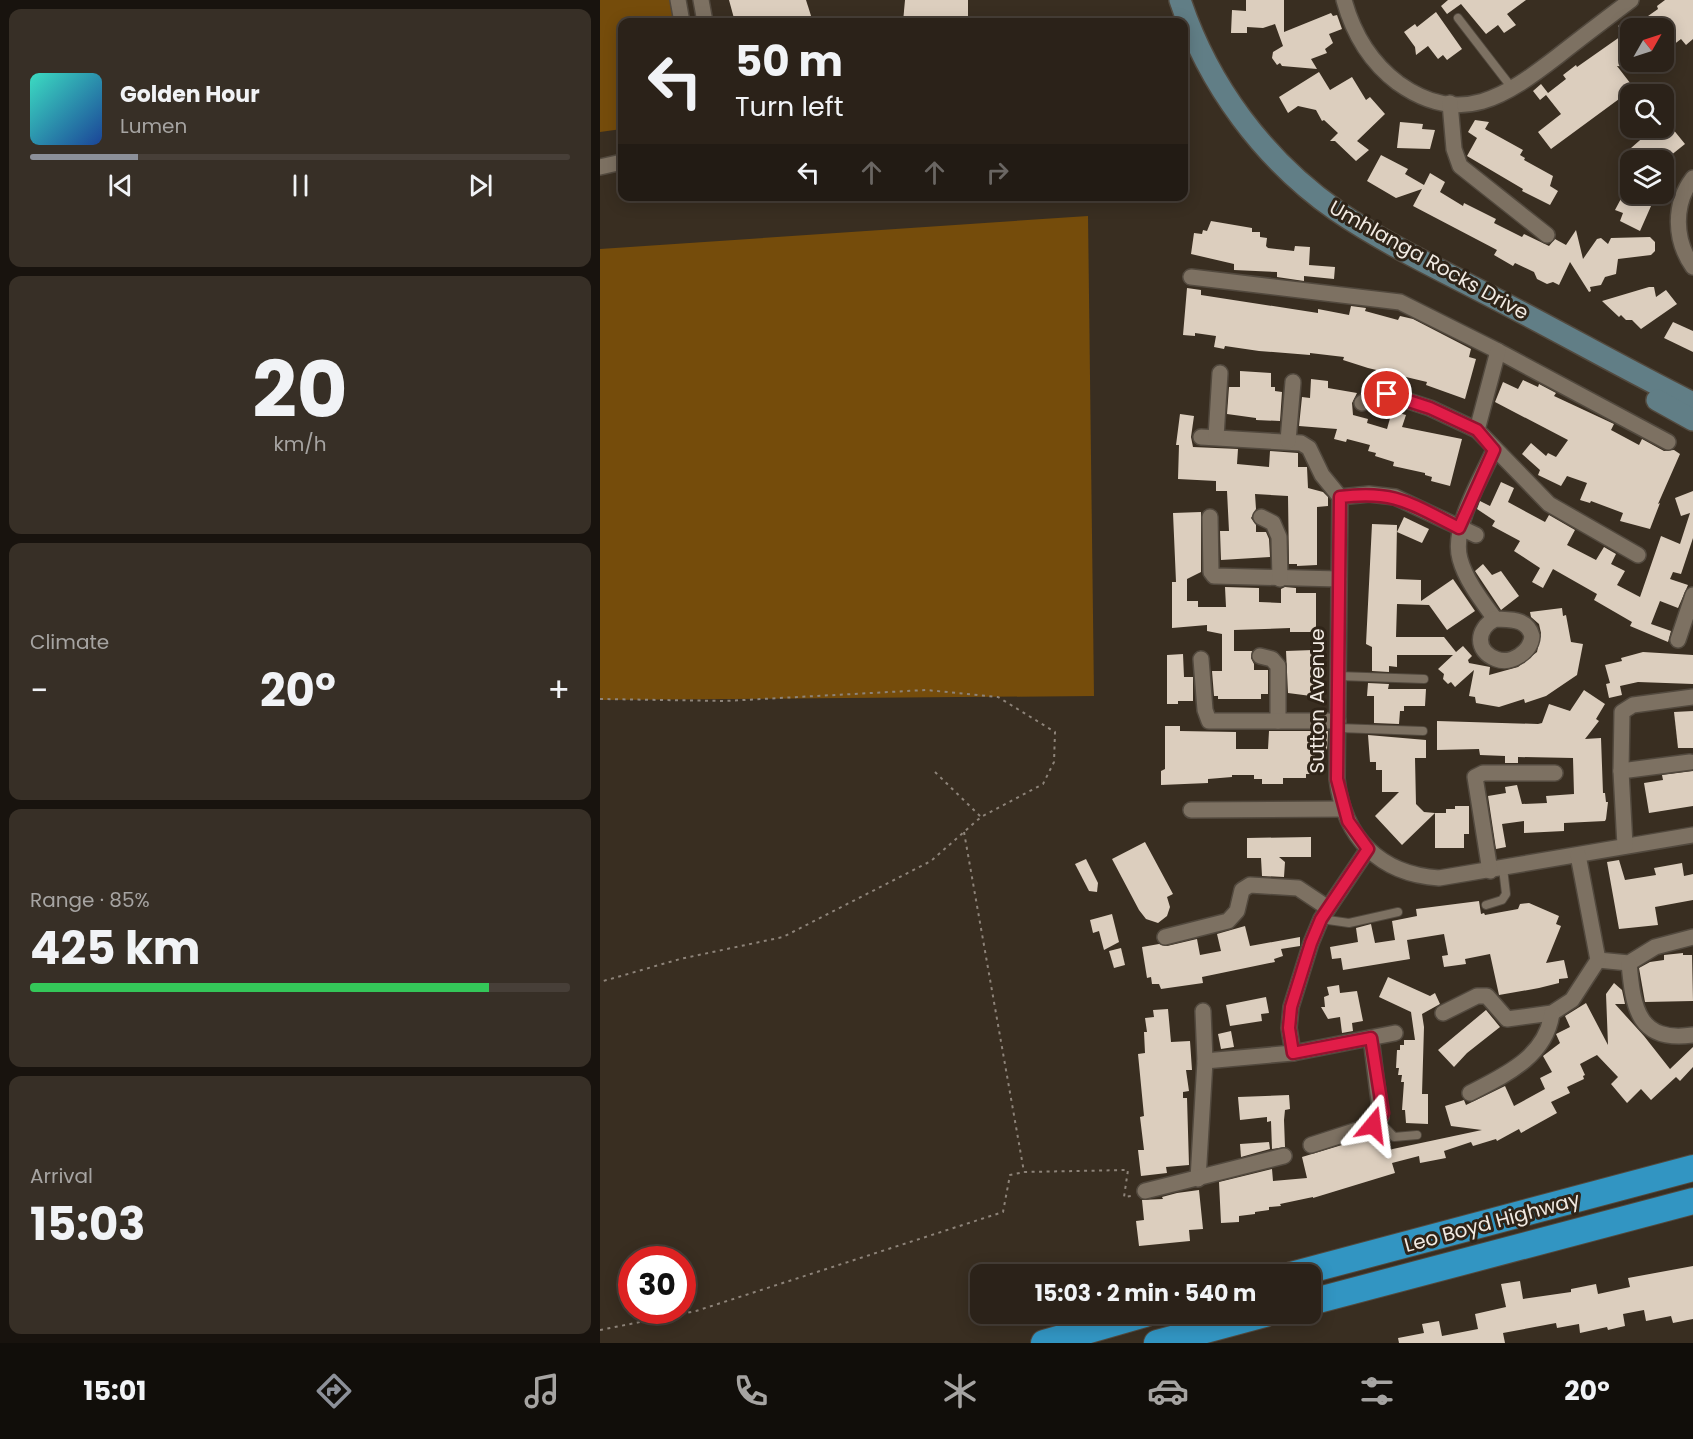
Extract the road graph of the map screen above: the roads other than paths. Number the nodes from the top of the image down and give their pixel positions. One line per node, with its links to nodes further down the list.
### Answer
1 (678, 0): 7 (street)
2 (701, 0): 8 (street)
3 (1168, 0): 9 (main road)
4 (1180, 0): 10 (main road, Umhlanga Rocks Drive)
5 (1344, 0): 15 (street)
6 (1631, 0): 14 (street)
7 (681, 18)
8 (704, 18)
9 (1175, 18)
10 (1187, 18)
11 (1458, 18): 14 (lane)
12 (1188, 20): 26 (main road, Umhlanga Rocks Drive)
13 (1188, 48): 27 (main road, Umhlanga Rocks Drive)
14 (1513, 90): 15 (street)
15 (1450, 104): 19 (street)
16 (618, 163): 17 (street)
17 (600, 167)
18 (1693, 178): 20 (street)
19 (1547, 235)
20 (1693, 267)
21 (1191, 277): 22 (street)
22 (1498, 351): 28 (street); 30 (street)
23 (1220, 373): 29 (street)
24 (1293, 382): 29 (street)
25 (1362, 403): 28 (street)
26 (1693, 403)
27 (1693, 420)
28 (1477, 430): 31 (street)
29 (1288, 441): 32 (street)
30 (1668, 442)
31 (1494, 450): 35 (street); 37 (street)
32 (1340, 497): 35 (street); 39 (street, Sutton Avenue)
33 (1210, 517): 38 (street)
34 (1261, 517): 38 (street)
35 (1459, 528): 36 (street); 41 (street)
36 (1476, 535)
37 (1638, 555)
38 (1280, 579): 39 (street)
39 (1339, 579): 45 (street, Sutton Avenue)
40 (1693, 595): 42 (street)
41 (1495, 619)
42 (1678, 640)
43 (1260, 656): 48 (street)
44 (1201, 659): 48 (street)
45 (1338, 676): 46 (lane); 49 (street, Sutton Avenue)
46 (1424, 679)
47 (1693, 698): 52 (street)
48 (1278, 721): 49 (street)
49 (1338, 725): 50 (lane); 54 (street, Sutton Avenue)
50 (1423, 731)
51 (1690, 762): 52 (street)
52 (1621, 771): 57 (street)
53 (1555, 772): 60 (street)
54 (1343, 808): 55 (street); 58 (street, Sutton Avenue)
55 (1191, 810)
56 (1693, 835): 57 (street, Sutton Avenue)
57 (1625, 846): 59 (street, Sutton Avenue)
58 (1368, 849): 60 (street, Sutton Avenue); 63 (street)
59 (1578, 855): 60 (street, Sutton Avenue); 66 (street)
60 (1496, 870): 61 (lane)
61 (1486, 905)
62 (1398, 912): 63 (lane)
63 (1325, 913): 64 (street); 74 (street)
64 (1165, 937)
65 (1693, 938): 67 (street)
66 (1598, 960): 67 (street); 70 (street)
67 (1629, 963): 72 (street)
68 (1203, 1011): 75 (street)
69 (1443, 1013): 70 (street)
70 (1552, 1014): 76 (street)
71 (1395, 1033): 73 (street)
72 (1693, 1035)
73 (1371, 1038): 74 (street); 77 (street)
74 (1293, 1053): 75 (street)
75 (1205, 1061): 83 (street)
76 (1470, 1093)
77 (1379, 1121): 78 (lane); 79 (street)
78 (1417, 1135)
79 (1311, 1145)
80 (1284, 1156): 83 (street)
81 (1693, 1156): 86 (highway)
82 (1693, 1168): 86 (highway, Leo Boyd Highway)
83 (1198, 1179): 84 (street)
84 (1145, 1191)
85 (1693, 1201): 88 (highway, Leo Boyd Highway)
86 (1540, 1210): 87 (highway, Leo Boyd Highway)
87 (1321, 1267)
88 (1321, 1299)
89 (1110, 1324): 91 (highway)
90 (1228, 1324): 92 (highway)
91 (1044, 1343)
92 (1157, 1343)

